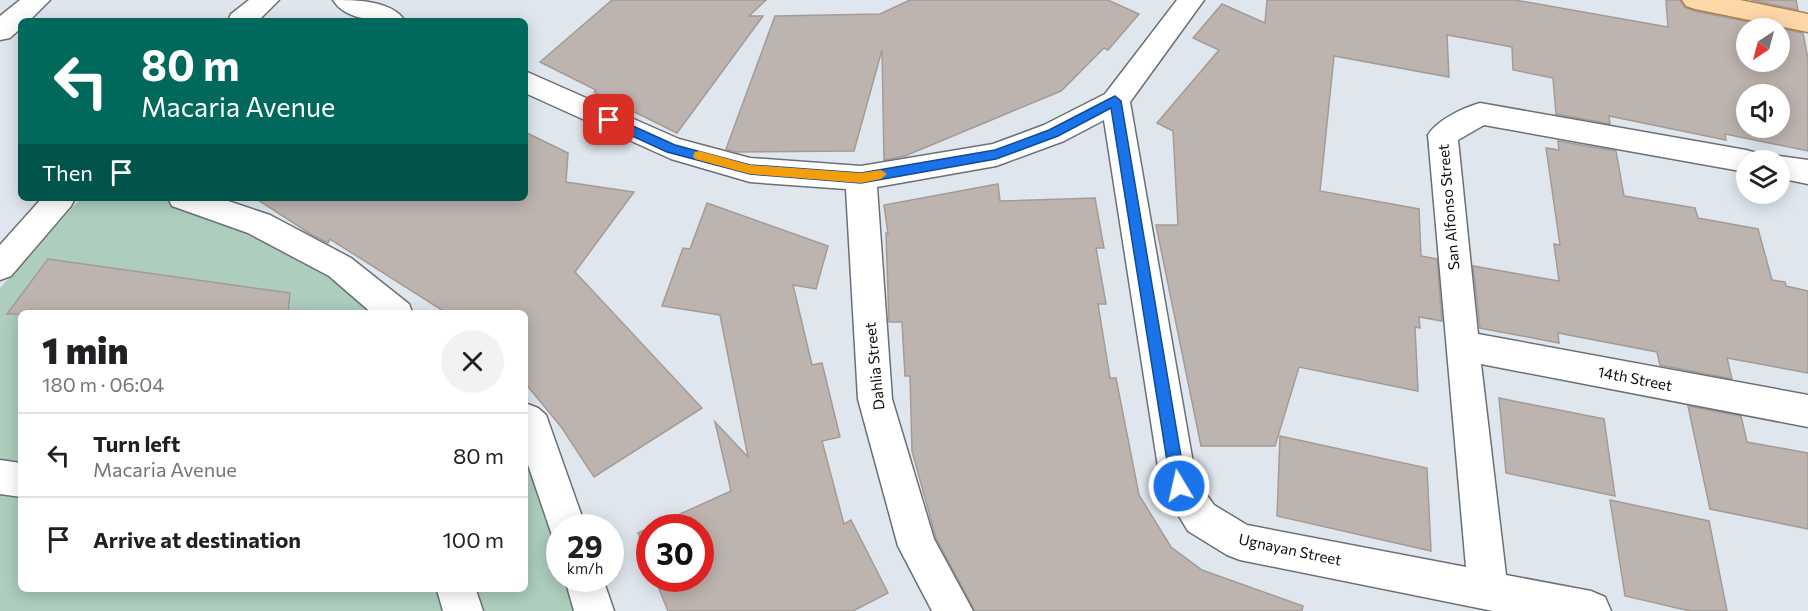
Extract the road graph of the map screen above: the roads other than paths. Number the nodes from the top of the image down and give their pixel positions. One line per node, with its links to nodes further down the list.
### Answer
1 (37, 0): 9 (street)
2 (266, 0): 6 (street)
3 (346, 0): 7 (street)
4 (1695, 0): 8 (main road)
5 (1180, 3): 11 (street)
6 (245, 18)
7 (385, 18)
8 (1808, 23)
9 (0, 31)
10 (528, 82): 15 (street)
11 (1115, 101): 15 (street); 26 (street, Ugnayan Street)
12 (1736, 159): 20 (street, San Alfonso Street)
13 (1790, 169): 14 (street)
14 (1808, 172)
15 (861, 178): 31 (street, Dahlia Street)
16 (57, 201): 18 (street)
17 (192, 201): 19 (street)
18 (0, 267)
19 (392, 310)
20 (1462, 346): 21 (street, 14th Street); 26 (street, San Alfonso Street)
21 (1808, 411)
22 (528, 422): 25 (street)
23 (0, 477): 24 (street)
24 (18, 480)
25 (562, 514)
26 (1488, 590): 32 (street, Ugnayan Street)
27 (458, 592): 29 (street)
28 (588, 592): 30 (street)
29 (464, 611)
30 (594, 611)
31 (953, 611)
32 (1591, 611)

